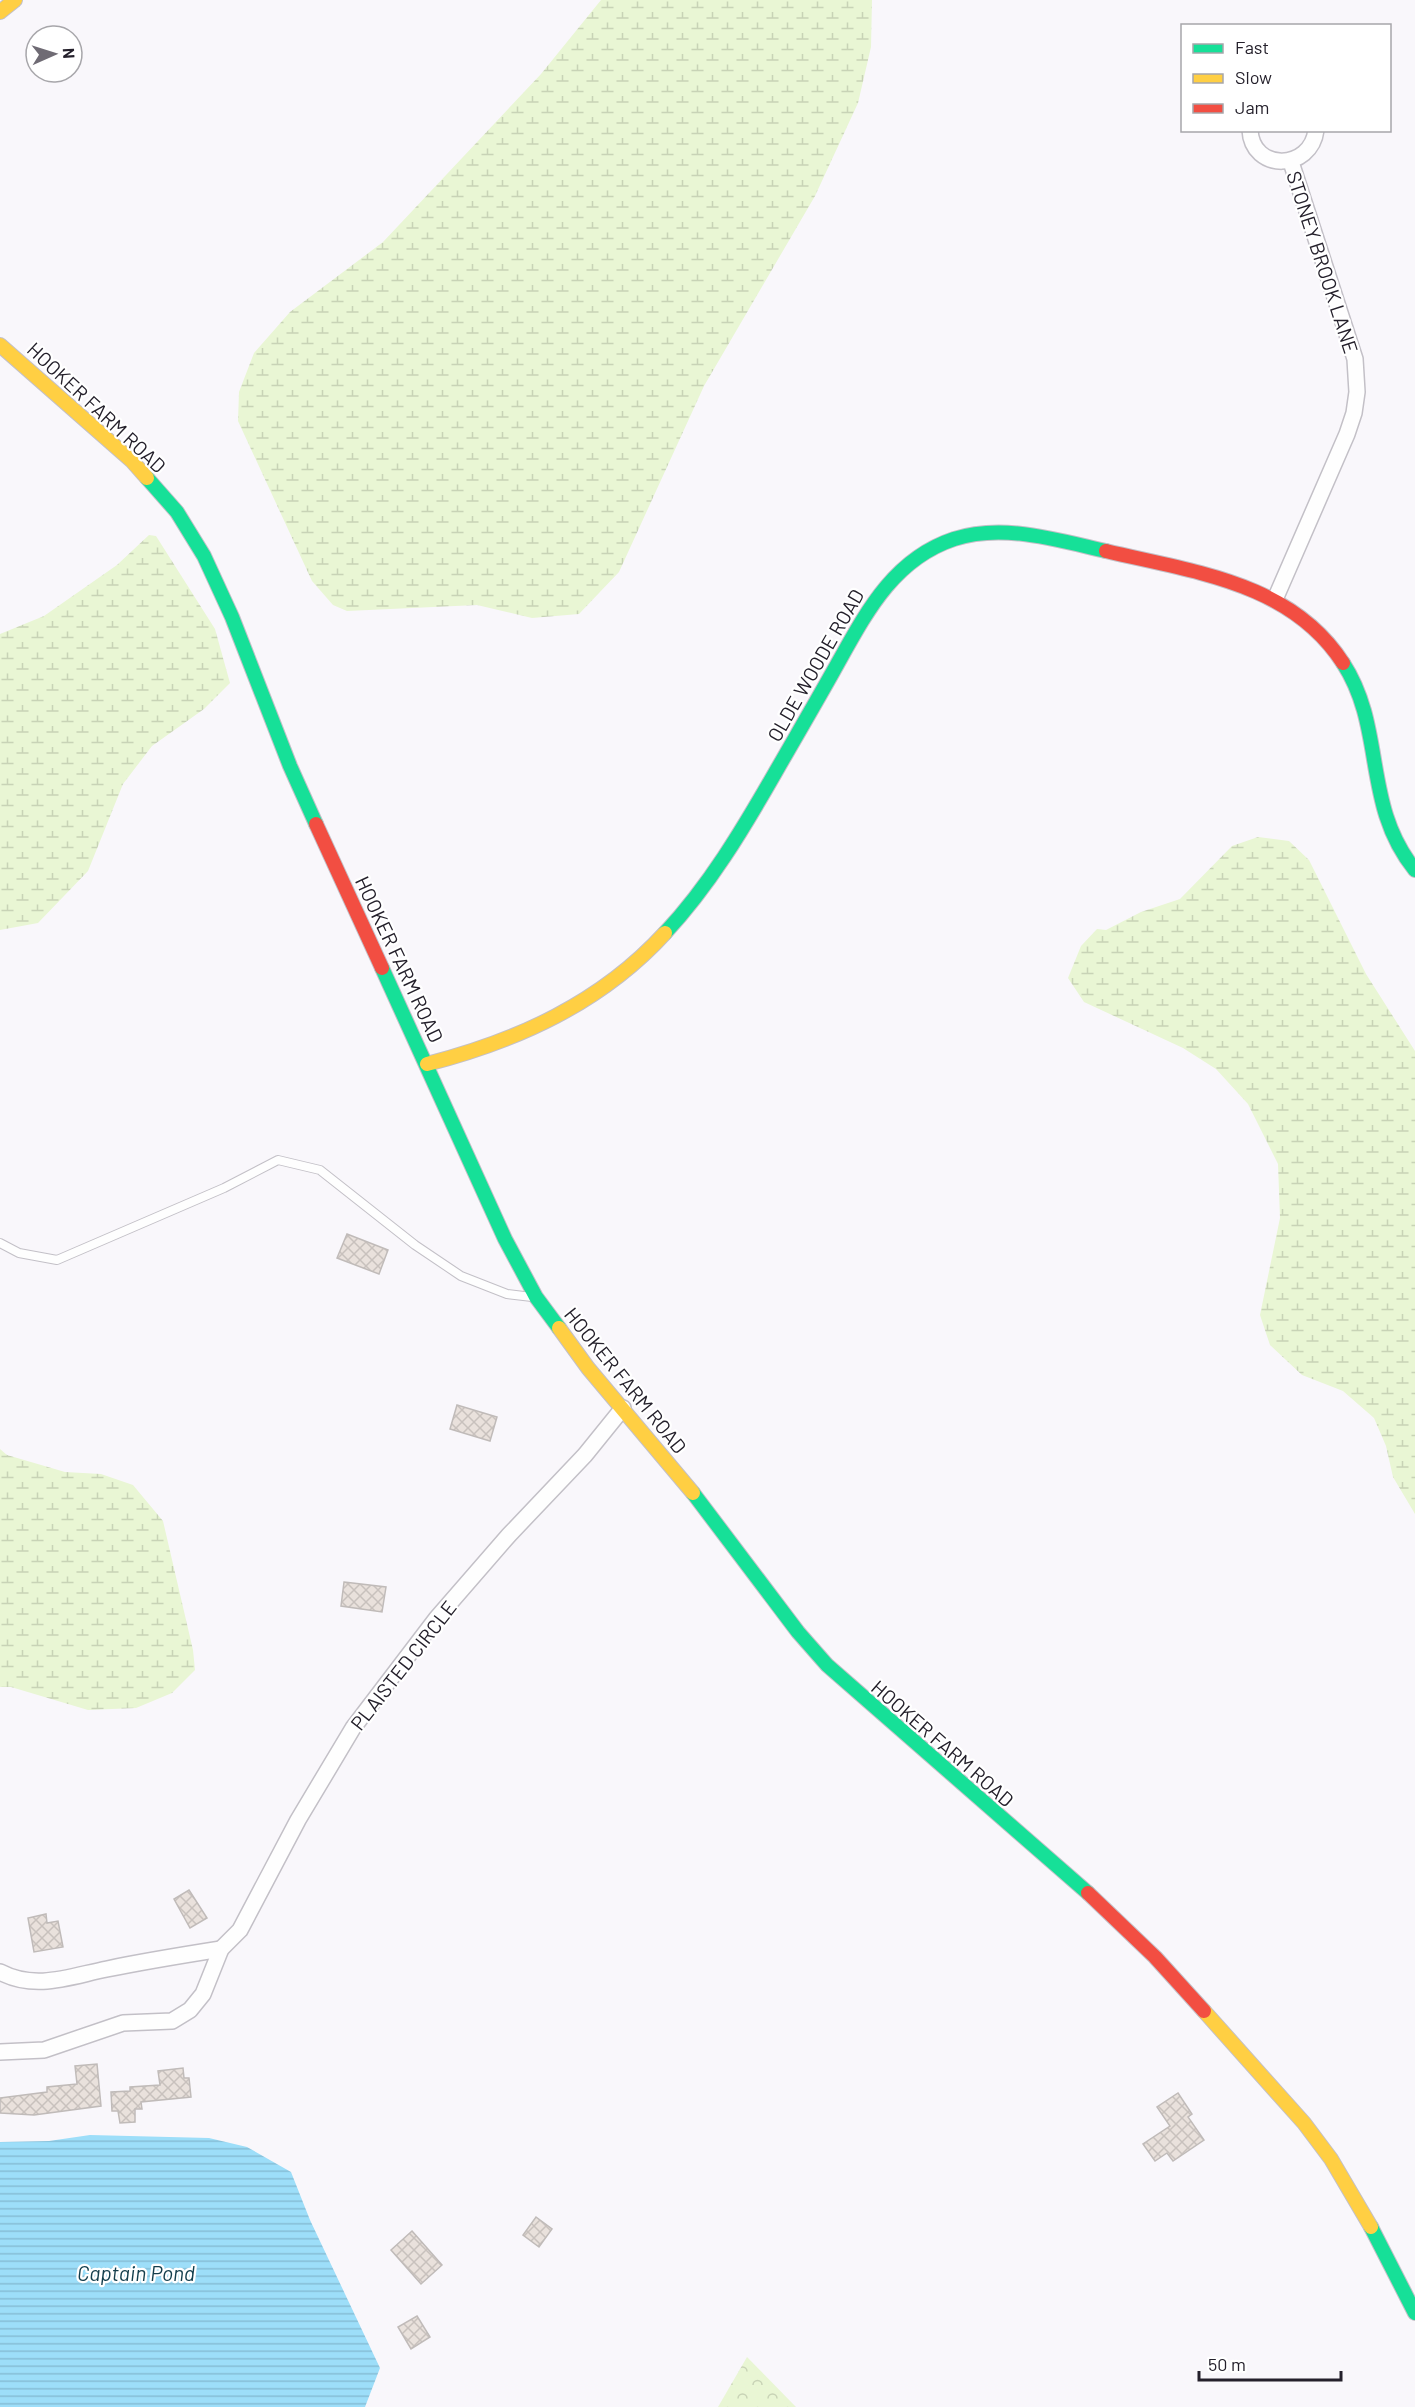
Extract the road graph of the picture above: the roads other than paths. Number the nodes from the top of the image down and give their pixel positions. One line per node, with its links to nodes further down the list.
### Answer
1 (15, 0): 2 (street)
2 (0, 12)
3 (1250, 132): 5 (street, STONEY BROOK LANE)
4 (1315, 132): 5 (street, STONEY BROOK LANE)
5 (1291, 162): 7 (street, STONEY BROOK LANE)
6 (0, 345): 9 (street, HOOKER FARM ROAD)
7 (1276, 597): 8 (street, OLDE WOODE ROAD); 9 (street, OLDE WOODE ROAD)
8 (1415, 870)
9 (427, 1064): 11 (street, HOOKER FARM ROAD)
10 (0, 1243): 11 (lane)
11 (536, 1297): 12 (street, HOOKER FARM ROAD)
12 (623, 1408): 13 (street, PLAISTED CIRCLE); 16 (street, HOOKER FARM ROAD)
13 (221, 1949): 14 (street); 15 (street, PLAISTED CIRCLE)
14 (0, 1972)
15 (0, 2052)
16 (1415, 2313)

